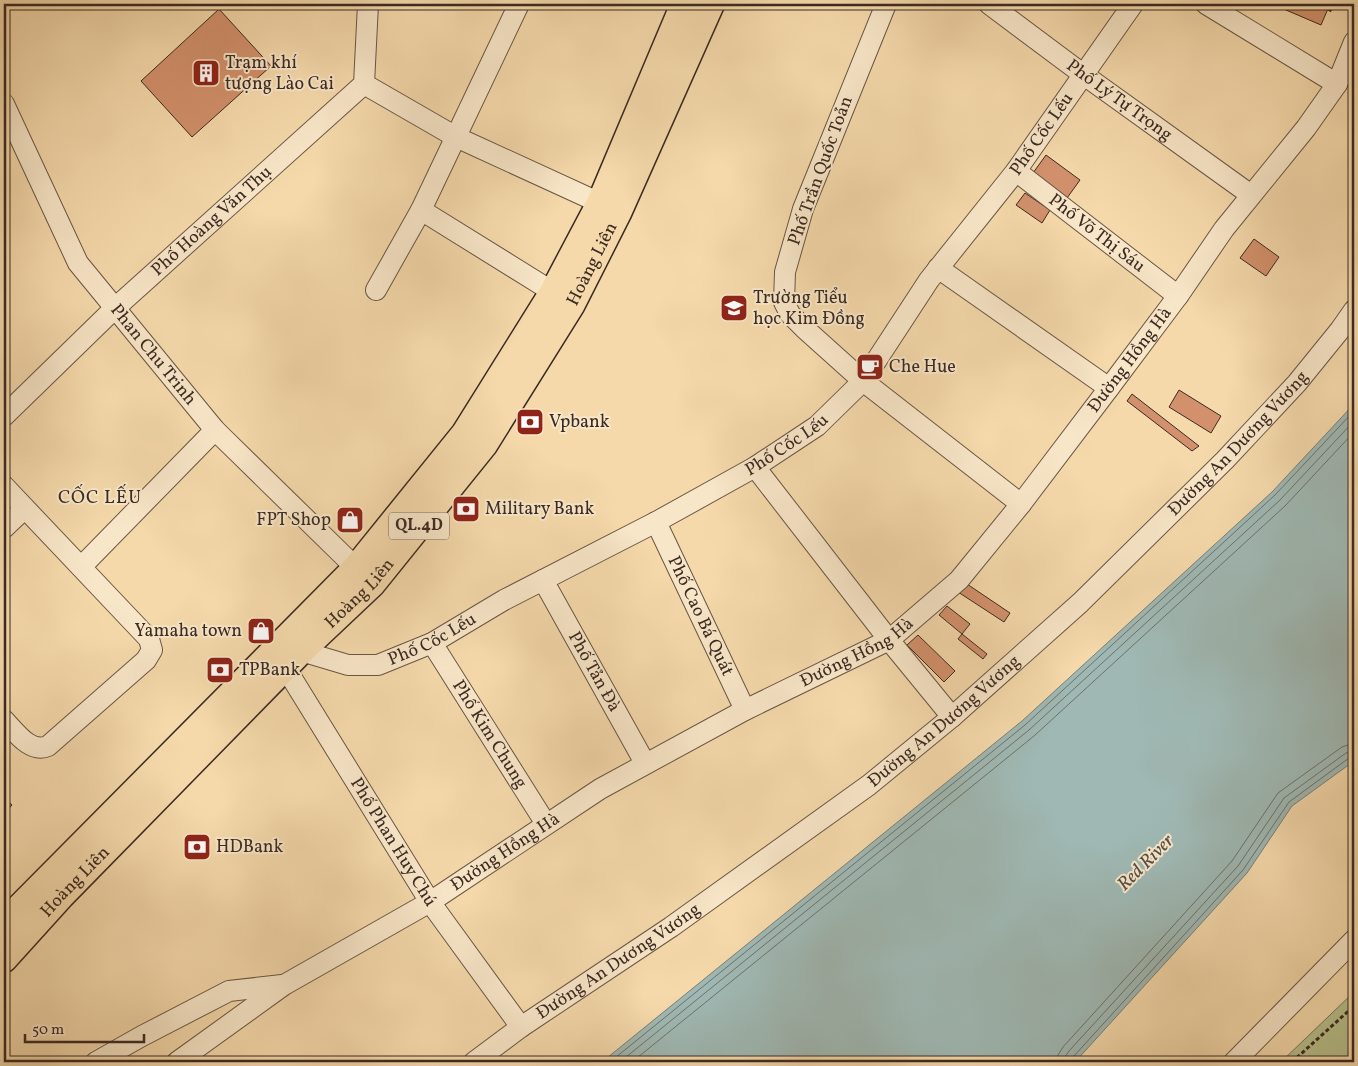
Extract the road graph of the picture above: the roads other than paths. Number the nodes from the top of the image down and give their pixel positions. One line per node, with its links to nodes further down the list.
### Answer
1 (368, 4): 11 (street)
2 (519, 4): 14 (street)
3 (684, 4): 17 (main road, Hoàng Liên / QL.4D)
4 (711, 4): 17 (main road, Hoàng Liên / QL.4D)
5 (886, 4): 25 (street, Phố Trần Quốc Toản)
6 (989, 4): 10 (street, Phố Lý Tự Trọng)
7 (1133, 4): 10 (street, Phố Cốc Lếu)
8 (1206, 4): 12 (street)
9 (1354, 42): 12 (street, Đường Hồng Hà)
10 (1084, 75): 15 (street, Phố Cốc Lếu); 16 (street, Phố Lý Tự Trọng)
11 (364, 84): 14 (street); 23 (street, Phố Hoàng Văn Thụ)
12 (1337, 84): 16 (street, Đường Hồng Hà)
13 (4, 104): 23 (street, Phan Chu Trinh)
14 (456, 137): 17 (street); 18 (street)
15 (1016, 171): 19 (street, Phố Cốc Lếu); 22 (street, Phố Võ Thị Sáu)
16 (1251, 195): 22 (street, Đường Hồng Hà)
17 (609, 208): 21 (main road, Hoàng Liên / QL.4D); 36 (main road, Hoàng Liên / QL.4D)
18 (421, 210): 20 (street); 21 (street)
19 (938, 268): 25 (street, Phố Cốc Lếu); 26 (street)
20 (376, 290)
21 (553, 292): 36 (main road, Hoàng Liên / QL.4D)
22 (1178, 296): 26 (street, Đường Hồng Hà)
23 (114, 309): 27 (street, Phố Hoàng Văn Thụ); 28 (street, Phan Chu Trinh)
24 (1354, 310): 42 (street, Đường An Dương Vương)
25 (863, 381): 29 (street, Phố Cốc Lếu); 31 (street, Phố Trần Quốc Toản)
26 (1109, 388): 31 (street, Đường Hồng Hà)
27 (4, 416)
28 (215, 430): 35 (street); 36 (street, Phan Chu Trinh)
29 (755, 467): 33 (street, Phố Cốc Lếu); 38 (street)
30 (4, 486): 32 (street)
31 (1021, 504): 38 (street, Đường Hồng Hà)
32 (24, 508): 34 (street); 35 (street)
33 (656, 522): 37 (street, Phố Cốc Lếu); 41 (street, Phố Cao Bá Quát)
34 (4, 528)
35 (81, 567): 43 (street)
36 (364, 576): 40 (main road, Hoàng Liên / QL.4D)
37 (543, 580): 39 (street, Phố Cốc Lếu); 44 (street, Phố Tản Đà)
38 (889, 640): 41 (street, Đường Hồng Hà); 42 (street)
39 (432, 644): 40 (street, Phố Cốc Lếu); 45 (street, Phố Kim Chung)
40 (287, 652): 46 (street, Phố Phan Huy Chú); 47 (main road, Hoàng Liên / QL.4D); 49 (main road, Hoàng Liên / QL.4D)
41 (745, 710): 44 (street, Đường Hồng Hà)
42 (952, 717): 51 (street, Đường An Dương Vương)
43 (4, 720)
44 (645, 763): 45 (street, Đường Hồng Hà)
45 (546, 824): 46 (street, Đường Hồng Hà)
46 (430, 902): 50 (street, Đường Hồng Hà); 51 (street, Phố Phan Huy Chú)
47 (4, 922)
48 (1354, 940): 55 (street)
49 (8, 946)
50 (284, 984): 52 (street); 53 (street, Đường Hồng Hà)
51 (521, 1027): 54 (street, Đường An Dương Vương)
52 (96, 1062)
53 (178, 1062)
54 (474, 1062)
55 (1234, 1062)

